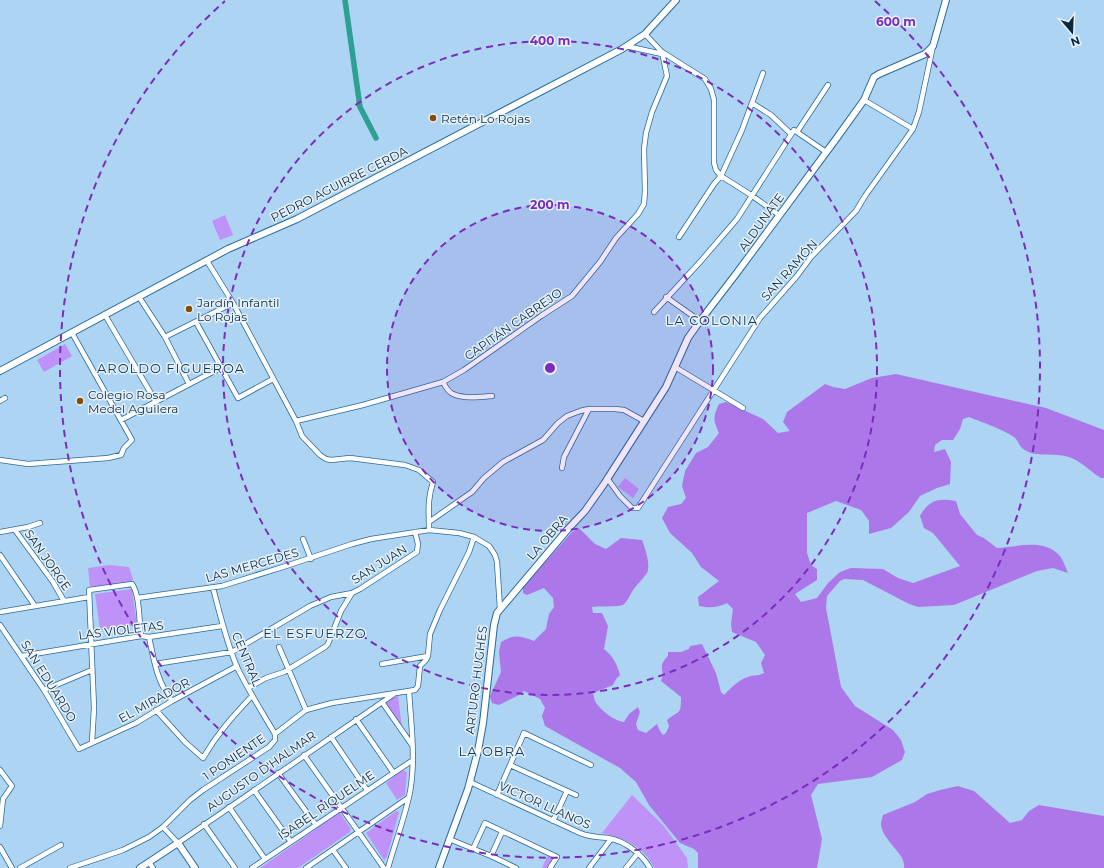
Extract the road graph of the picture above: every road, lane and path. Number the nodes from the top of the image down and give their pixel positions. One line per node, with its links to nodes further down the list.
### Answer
1 (676, 0): 3 (street, PEDRO AGUIRRE CERDA)
2 (946, 0): 5 (street)
3 (644, 34): 4 (street, PEDRO AGUIRRE CERDA); 6 (street)
4 (626, 46): 6 (street); 19 (street, PEDRO AGUIRRE CERDA)
5 (933, 46): 9 (street, ALDUNATE); 11 (street, SAN RAMÓN)
6 (662, 53): 15 (street); 33 (street, CAPITÁN CABREJO)
7 (763, 73): 10 (street)
8 (828, 85): 12 (street)
9 (864, 100): 11 (street); 14 (street, ALDUNATE)
10 (752, 103): 13 (street); 15 (street)
11 (913, 129): 35 (street, SAN RAMÓN)
12 (797, 132): 13 (street); 14 (street)
13 (790, 133): 16 (street)
14 (826, 152): 17 (street, ALDUNATE)
15 (721, 176): 16 (street); 18 (street)
16 (751, 195): 17 (street); 21 (street)
17 (779, 215): 25 (street, ALDUNATE)
18 (679, 237)
19 (207, 261): 20 (street, PEDRO AGUIRRE CERDA); 22 (street)
20 (140, 297): 24 (street, PEDRO AGUIRRE CERDA); 28 (street)
21 (666, 297): 23 (street); 25 (street)
22 (233, 303): 26 (street); 32 (street)
23 (654, 312)
24 (105, 315): 27 (street, PEDRO AGUIRRE CERDA); 39 (street)
25 (700, 321): 30 (street, ALDUNATE)
26 (196, 322): 28 (street); 29 (street)
27 (72, 333): 31 (street, PEDRO AGUIRRE CERDA); 42 (street)
28 (165, 337): 34 (street)
29 (222, 367): 32 (street); 34 (street)
30 (675, 367): 35 (street); 43 (street, ALDUNATE)
31 (0, 371)
32 (273, 379): 44 (street)
33 (443, 382): 36 (street); 44 (street, CAPITÁN CABREJO)
34 (190, 384): 39 (street)
35 (713, 390): 40 (street); 47 (street, SAN RAMÓN)
36 (492, 396)
37 (5, 398): 38 (street)
38 (0, 401)
39 (156, 402): 42 (street)
40 (743, 408)
41 (590, 409): 43 (street); 46 (street); 48 (street)
42 (121, 420): 45 (street)
43 (644, 420): 47 (street, ALDUNATE)
44 (296, 421): 48 (street)
45 (0, 460)
46 (562, 468)
47 (608, 478): 64 (street, LA OBRA)
48 (429, 522): 51 (street)
49 (40, 523): 50 (street)
50 (15, 530): 52 (street); 62 (street, SAN JORGE)
51 (429, 530): 53 (street, LAS MERCEDES); 54 (street, LAS MERCEDES)
52 (0, 532)
53 (415, 532): 57 (street, LAS MERCEDES); 59 (street, SAN JUAN)
54 (474, 537): 64 (street); 74 (street)
55 (303, 539): 57 (street)
56 (0, 554): 63 (street)
57 (311, 558): 58 (street, LAS MERCEDES)
58 (213, 588): 61 (street, LAS MERCEDES); 67 (street, CENTRAL)
59 (352, 592): 72 (street, SAN JUAN); 80 (street)
60 (89, 597): 61 (street); 62 (street); 70 (street)
61 (137, 598): 68 (street)
62 (64, 601): 63 (street)
63 (35, 606): 65 (street)
64 (500, 609): 104 (street, ARTURO HUGHES)
65 (0, 612)
66 (0, 625): 73 (street, SAN EDUARDO)
67 (222, 626): 69 (street, LAS VIOLETAS); 72 (street, CENTRAL)
68 (141, 636): 69 (street, LAS VIOLETAS); 70 (street, LAS VIOLETAS)
69 (149, 638): 76 (street)
70 (90, 644): 73 (street, LAS VIOLETAS); 81 (street)
71 (279, 647): 80 (street)
72 (232, 652): 76 (street, SAN JUAN); 78 (street, CENTRAL)
73 (22, 656): 83 (street, SAN EDUARDO)
74 (428, 656): 75 (street); 79 (street)
75 (418, 657): 77 (street); 79 (street)
76 (155, 664): 87 (street)
77 (382, 664)
78 (237, 666): 82 (street, CENTRAL); 87 (street, EL MIRADOR)
79 (420, 666): 84 (street)
80 (288, 668): 82 (street); 90 (street)
81 (92, 670): 83 (street); 94 (street)
82 (248, 688): 86 (street, CENTRAL)
83 (44, 690): 96 (street, SAN EDUARDO)
84 (409, 691): 85 (street, 1 PONIENTE); 95 (street)
85 (395, 693): 88 (street, AUGUSTO D'HALMAR); 90 (street, 1 PONIENTE)
86 (252, 696): 89 (street); 92 (street, CENTRAL)
87 (172, 701): 89 (street, EL MIRADOR)
88 (382, 702): 91 (street, AUGUSTO D'HALMAR); 95 (street)
89 (156, 710): 94 (street, EL MIRADOR)
90 (306, 710): 92 (street, 1 PONIENTE)
91 (356, 719): 93 (street, AUGUSTO D'HALMAR); 102 (street)
92 (275, 734): 117 (street, 1 PONIENTE)
93 (331, 737): 97 (street, AUGUSTO D'HALMAR); 106 (street)
94 (92, 742): 96 (street, EL MIRADOR)
95 (412, 746): 98 (street)
96 (79, 749)
97 (304, 755): 103 (street, AUGUSTO D'HALMAR); 112 (street)
98 (412, 760): 102 (street, ISABEL RIQUELME); 110 (street)
99 (510, 765): 100 (street); 107 (street); 108 (street)
100 (591, 765)
101 (0, 770): 116 (street)
102 (393, 772): 106 (street, ISABEL RIQUELME)
103 (278, 773): 105 (street, AUGUSTO D'HALMAR); 115 (street)
104 (470, 782): 108 (street, VICTOR LLANOS); 120 (street, ARTURO HUGHES)
105 (254, 790): 111 (street, AUGUSTO D'HALMAR); 122 (street)
106 (367, 790): 112 (street, ISABEL RIQUELME)
107 (567, 790): 109 (street); 113 (street)
108 (497, 795): 113 (street, VICTOR LLANOS)
109 (576, 795)
110 (408, 798): 118 (street); 144 (street)
111 (229, 807): 114 (street, AUGUSTO D'HALMAR); 130 (street)
112 (341, 807): 115 (street, ISABEL RIQUELME); 118 (street)
113 (553, 821): 121 (street, VICTOR LLANOS)
114 (204, 824): 123 (street, AUGUSTO D'HALMAR); 139 (street)
115 (316, 825): 122 (street, ISABEL RIQUELME)
116 (0, 826)
117 (163, 827): 123 (street); 135 (street, 1 PONIENTE)
118 (359, 832): 127 (street); 143 (street)
119 (502, 832): 126 (street); 129 (street); 146 (street)
120 (449, 839): 126 (street); 132 (street, ARTURO HUGHES)
121 (611, 839): 128 (street, VICTOR LLANOS); 147 (street)
122 (291, 842): 130 (street, ISABEL RIQUELME)
123 (178, 843): 131 (street, AUGUSTO D'HALMAR); 138 (street)
124 (61, 845): 134 (street)
125 (0, 847): 133 (street)
126 (473, 849): 129 (street)
127 (333, 850): 141 (street); 142 (street)
128 (638, 853): 148 (street); 149 (street, VICTOR LLANOS)
129 (491, 856): 145 (street)
130 (266, 859): 140 (street, ISABEL RIQUELME)
131 (149, 862): 136 (street, AUGUSTO D'HALMAR); 137 (street)
132 (441, 867)
133 (12, 868)
134 (20, 868)
135 (70, 868)
136 (140, 868)
137 (153, 868)
138 (195, 868)
139 (235, 868)
140 (252, 868)
141 (307, 868)
142 (346, 868)
143 (384, 868)
144 (388, 868)
145 (516, 868)
146 (550, 868)
147 (589, 868)
148 (626, 868)
149 (650, 868)

